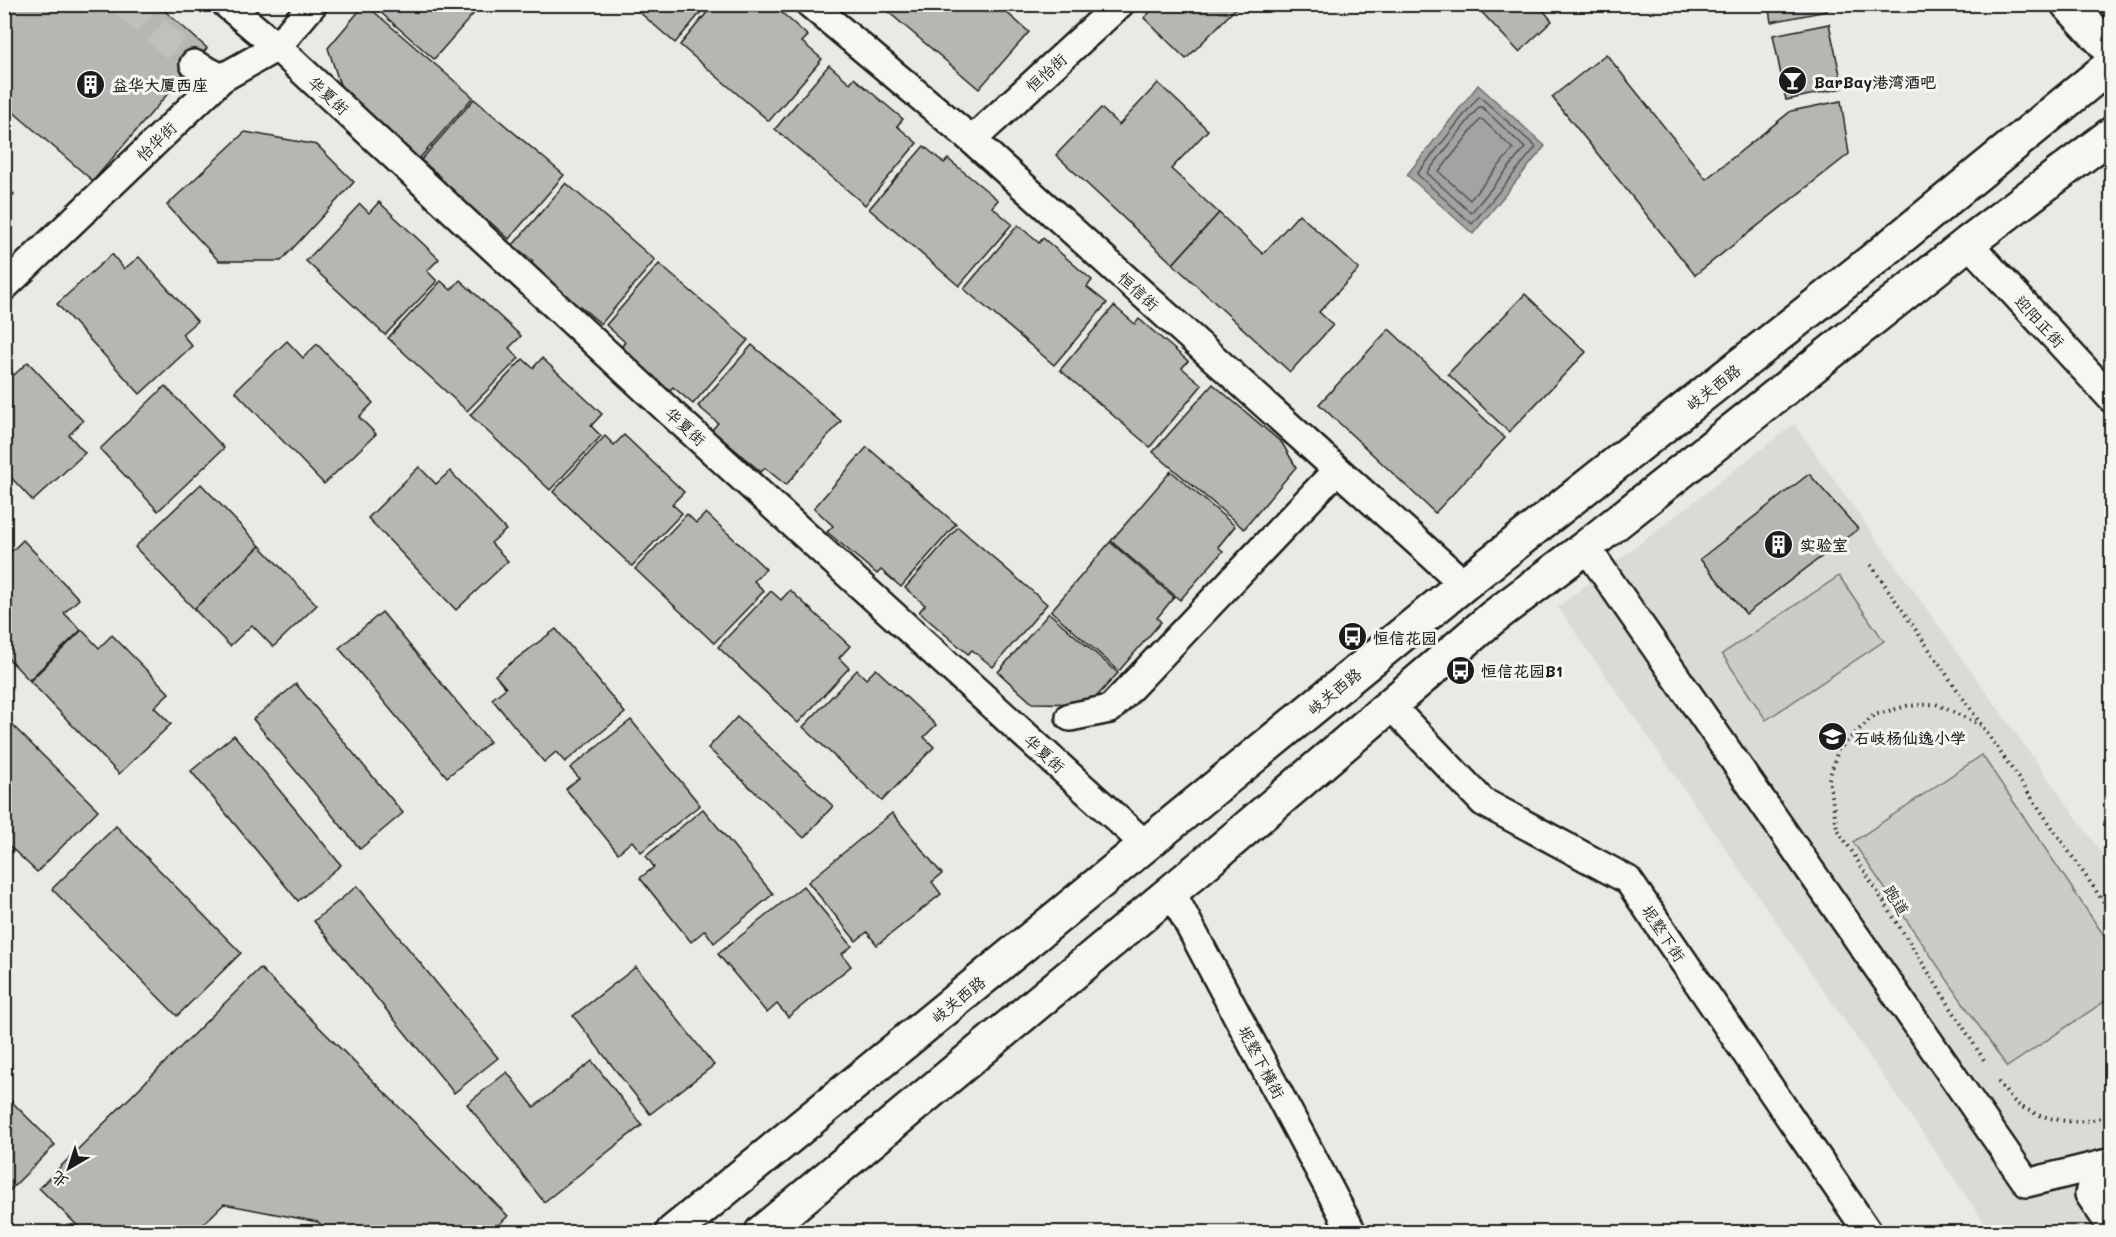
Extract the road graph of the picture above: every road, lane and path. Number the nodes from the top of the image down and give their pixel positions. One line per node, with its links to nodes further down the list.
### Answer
1 (226, 4): 6 (street, 华夏街)
2 (313, 4): 6 (street, 怡华街)
3 (810, 4): 12 (street, 恒信街)
4 (1120, 4): 12 (street, 恒怡街)
5 (2068, 4): 7 (main road)
6 (278, 47): 10 (street, 怡华街); 23 (street, 华夏街)
7 (2112, 51)
8 (194, 64): 10 (street)
9 (2112, 64): 19 (main road, 岐关西路)
10 (222, 78): 14 (street, 怡华街)
11 (2112, 134): 13 (main road)
12 (972, 140): 16 (street, 恒信街)
13 (1968, 243): 15 (street, 迎阳正街); 17 (main road)
14 (4, 287)
15 (2112, 399)
16 (1337, 470): 19 (street, 恒信街); 21 (street)
17 (1586, 547): 20 (main road); 29 (street)
18 (1871, 565): 22 (path)
19 (1464, 584): 23 (main road, 岐关西路)
20 (1390, 705): 24 (main road); 34 (street, 坭墪下街)
21 (1070, 717)
22 (1981, 725): 25 (path); 26 (path, 跑道)
23 (1147, 846): 31 (main road, 岐关西路)
24 (1171, 891): 32 (main road); 33 (street, 坭墪下橫街)
25 (2112, 914)
26 (1988, 1067)
27 (1994, 1077): 28 (path)
28 (2112, 1114)
29 (2108, 1163): 30 (street)
30 (2112, 1223)
31 (673, 1233)
32 (762, 1233)
33 (1352, 1233)
34 (1868, 1233)

